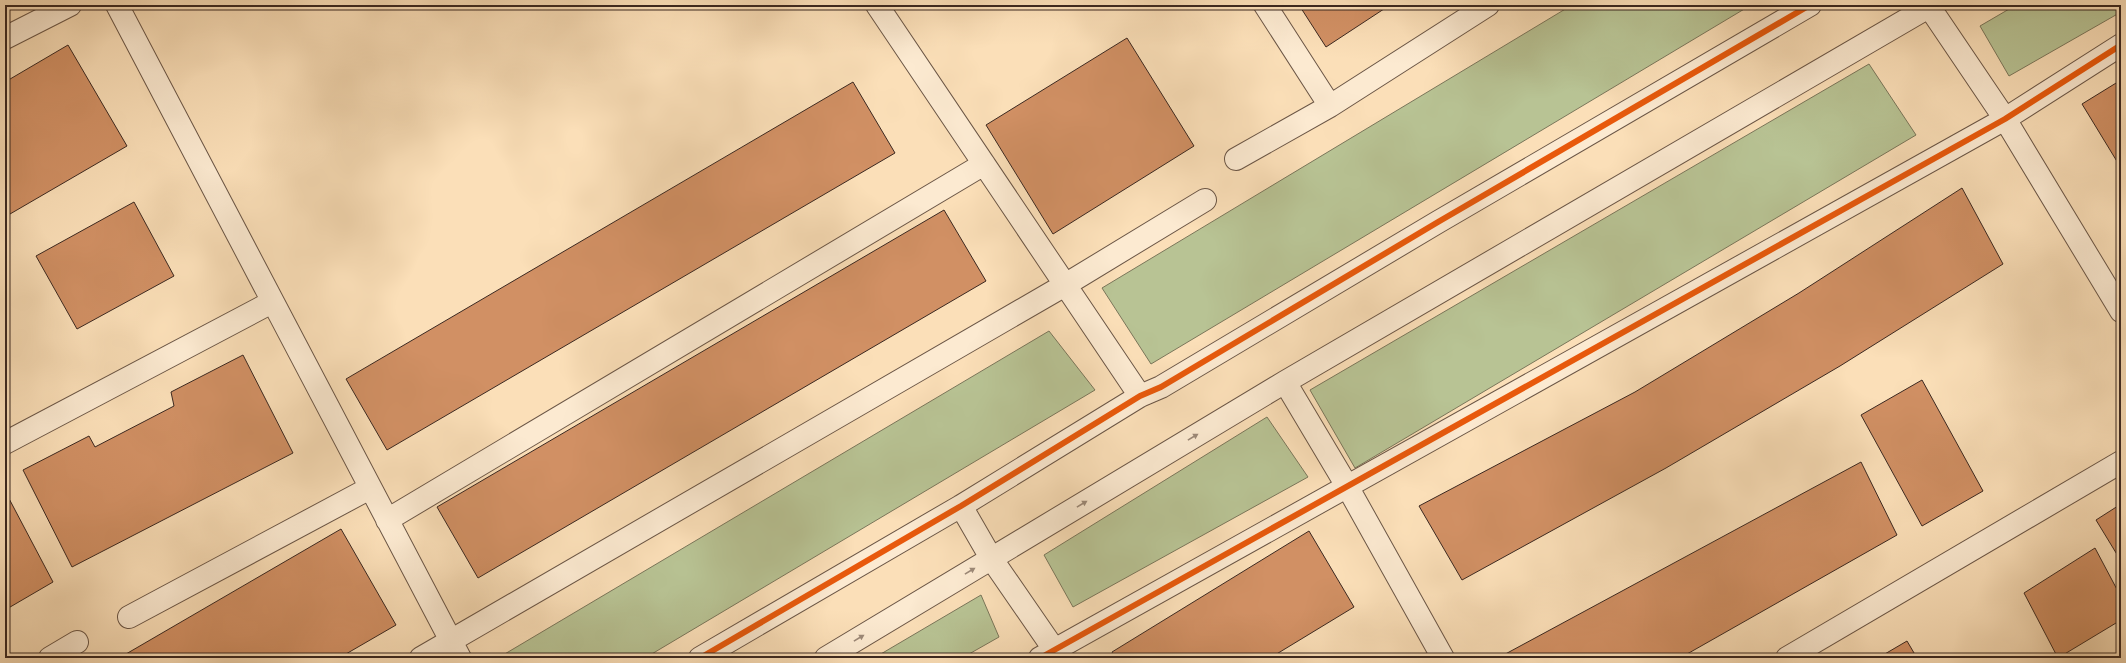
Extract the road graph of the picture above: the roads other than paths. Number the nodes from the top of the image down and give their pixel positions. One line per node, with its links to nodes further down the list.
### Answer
1 (70, 5): 8 (street)
2 (117, 5): 16 (street)
3 (877, 5): 13 (street)
4 (1265, 5): 10 (street)
5 (1488, 5): 10 (street)
6 (1810, 5): 19 (street)
7 (1930, 6): 11 (street); 18 (street)
8 (5, 38)
9 (2121, 45): 11 (street)
10 (1330, 106): 12 (street)
11 (2005, 119): 17 (street); 22 (street)
12 (1236, 159)
13 (984, 164): 15 (street); 25 (street)
14 (1205, 200): 15 (street)
15 (1065, 285): 19 (street); 29 (street)
16 (272, 302): 20 (street); 23 (street)
17 (2121, 311)
18 (1285, 382): 22 (street); 26 (street, one-way to 18)
19 (1140, 396): 24 (street)
20 (5, 443)
21 (2121, 462): 36 (street)
22 (1347, 486): 30 (street); 35 (street)
23 (370, 488): 25 (street); 27 (street)
24 (961, 506): 26 (street); 33 (street)
25 (387, 520): 29 (street)
26 (991, 558): 30 (street); 34 (street, one-way to 26)
27 (129, 618)
28 (77, 642): 31 (street)
29 (455, 650): 32 (street)
30 (1052, 655)
31 (50, 658)
32 (421, 658)
33 (700, 658)
34 (826, 658)
35 (1443, 658)
36 (1787, 658)

